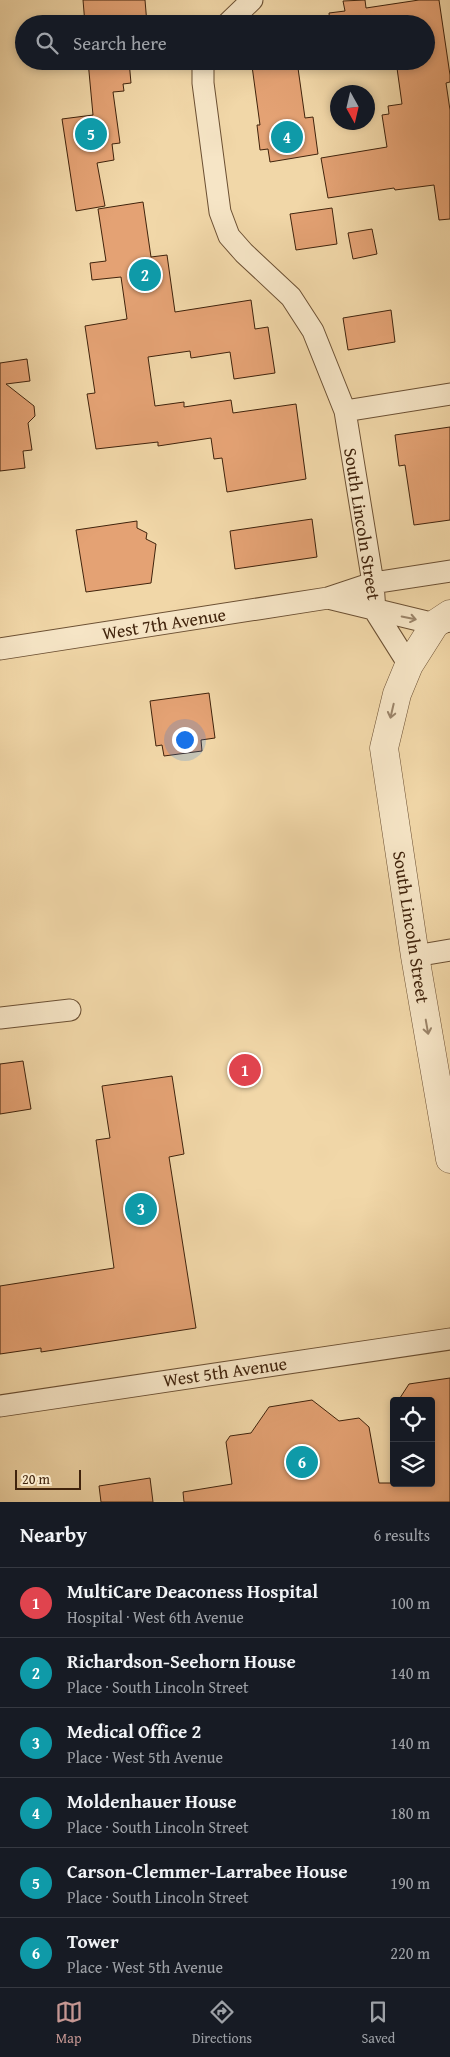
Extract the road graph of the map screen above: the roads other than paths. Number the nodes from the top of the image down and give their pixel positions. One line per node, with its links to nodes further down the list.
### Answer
1 (252, 0): 2 (street)
2 (236, 15)
3 (203, 70): 5 (street, South Lincoln Street)
4 (450, 394): 5 (street)
5 (345, 411): 7 (street, South Lincoln Street)
6 (450, 571): 7 (street, West 7th Avenue)
7 (374, 583): 8 (street, West 7th Avenue); 9 (street, South Lincoln Street)
8 (328, 598): 9 (street, West 7th Avenue); 11 (street, West 7th Avenue)
9 (375, 611): 10 (street, West 7th Avenue, one-way to 10); 12 (street, South Lincoln Street)
10 (445, 620): 12 (street, West 7th Avenue)
11 (0, 649)
12 (409, 665): 14 (street, South Lincoln Street, one-way to 14)
13 (450, 950): 14 (street)
14 (415, 956): 17 (street, South Lincoln Street, one-way to 17)
15 (70, 1010): 16 (street)
16 (0, 1018)
17 (450, 1159)
18 (450, 1339): 19 (street, West 5th Avenue)
19 (0, 1406)

